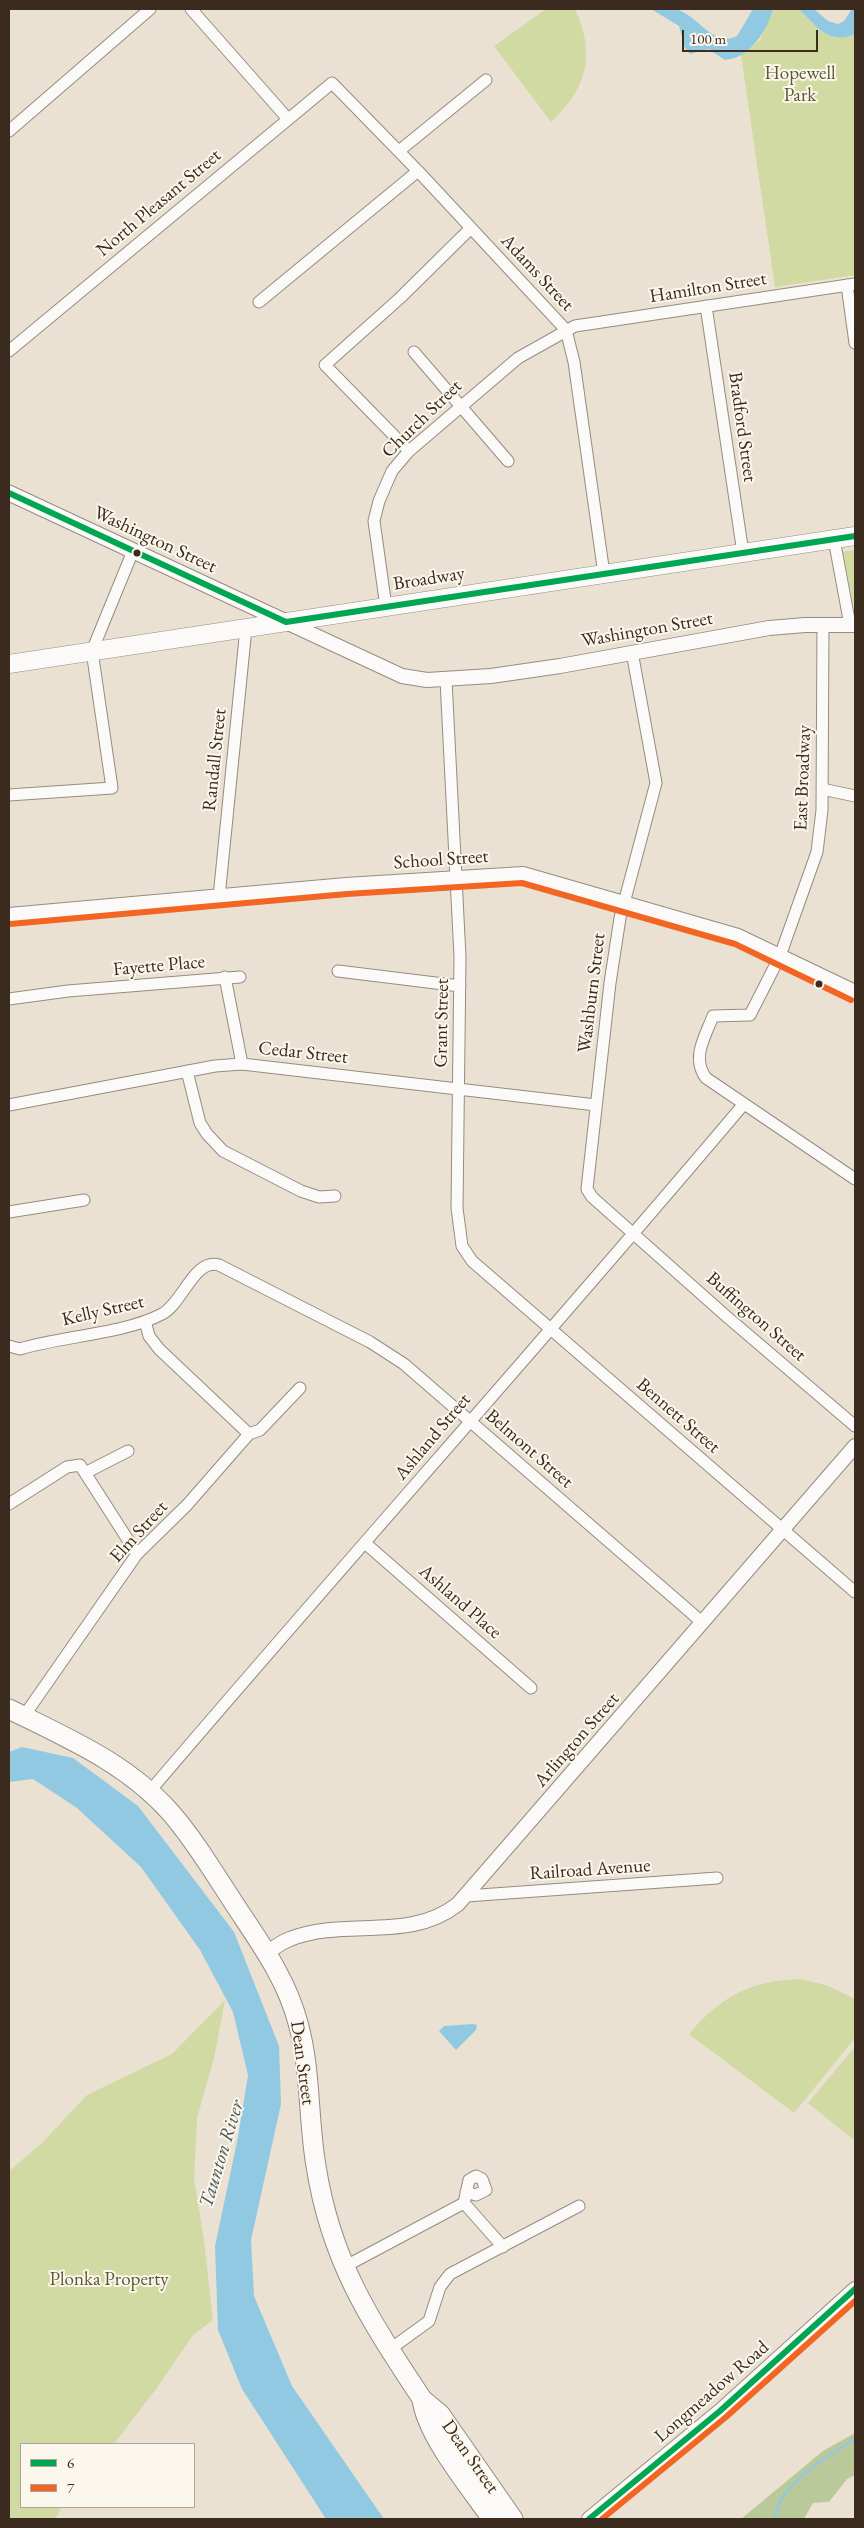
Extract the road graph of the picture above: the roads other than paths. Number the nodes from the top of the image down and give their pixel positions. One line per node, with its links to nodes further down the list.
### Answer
1 (150, 9): 6 (street)
2 (191, 9): 5 (street)
3 (486, 80): 7 (street)
4 (332, 83): 5 (street, North Pleasant Street); 7 (street, Adams Street)
5 (288, 119): 15 (street, North Pleasant Street)
6 (9, 131)
7 (398, 151): 8 (street, Adams Street)
8 (418, 171): 9 (street, Adams Street); 11 (street)
9 (471, 228): 13 (street, Adams Street); 18 (street)
10 (851, 284): 12 (street, Hamilton Street); 14 (street)
11 (259, 302)
12 (706, 306): 13 (street, Hamilton Street); 24 (street, Bradford Street)
13 (566, 330): 17 (street, Church Street); 25 (street, Adams Street)
14 (855, 343)
15 (9, 351)
16 (414, 352): 17 (street)
17 (460, 406): 18 (street, Church Street); 19 (street)
18 (409, 451): 26 (street, Church Street)
19 (508, 461)
20 (9, 493): 23 (main road, Washington Street)
21 (855, 536): 22 (main road, Broadway)
22 (834, 539): 24 (main road, Broadway); 29 (street)
23 (133, 551): 27 (main road, Washington Street); 31 (street)
24 (742, 553): 25 (main road, Broadway)
25 (604, 574): 26 (main road, Broadway)
26 (386, 607): 27 (main road, Broadway)
27 (286, 622): 30 (main road, Broadway); 34 (street, Washington Street)
28 (823, 624): 29 (street, Washington Street); 32 (street, Washington Street); 35 (street, East Broadway)
29 (853, 625)
30 (246, 628): 31 (main road, Broadway); 39 (street, Randall Street)
31 (92, 651): 33 (main road, Broadway); 36 (street)
32 (632, 652): 34 (street, Washington Street); 40 (street, Washburn Street)
33 (9, 664)
34 (446, 680): 38 (street, Grant Street)
35 (822, 789): 37 (street); 42 (street, East Broadway)
36 (9, 795)
37 (855, 796)
38 (455, 879): 39 (street, School Street); 40 (street, School Street); 46 (street, Grant Street)
39 (219, 896): 41 (street, School Street)
40 (623, 902): 42 (street, School Street); 54 (street, Washburn Street)
41 (9, 915)
42 (780, 956): 47 (street, School Street); 53 (street)
43 (338, 970): 46 (street)
44 (226, 977): 45 (street); 48 (street, Fayette Place); 49 (street, Fayette Place)
45 (240, 977)
46 (460, 986): 51 (street, Grant Street)
47 (855, 992)
48 (9, 999)
49 (242, 1064): 50 (street, Cedar Street); 51 (street, Cedar Street)
50 (187, 1072): 52 (street, Cedar Street); 56 (street)
51 (458, 1090): 54 (street, Cedar Street); 62 (street, Grant Street)
52 (9, 1105)
53 (743, 1105): 55 (street); 59 (street, Ashland Street)
54 (596, 1106): 59 (street, Washburn Street)
55 (855, 1179)
56 (335, 1196)
57 (84, 1200): 58 (street)
58 (9, 1212)
59 (634, 1234): 62 (street, Ashland Street); 66 (street, Buffington Street)
60 (214, 1264): 61 (street, Kelly Street); 65 (street, Belmont Street)
61 (145, 1321): 63 (street, Kelly Street); 67 (street)
62 (550, 1327): 65 (street, Ashland Street); 72 (street, Bennett Street)
63 (9, 1346)
64 (300, 1388): 67 (street, Elm Street)
65 (469, 1420): 73 (street, Ashland Street); 76 (street, Belmont Street)
66 (855, 1426)
67 (249, 1434): 74 (street, Elm Street)
68 (855, 1446): 72 (street, Arlington Street)
69 (128, 1451): 70 (street)
70 (85, 1473): 71 (street); 74 (street)
71 (9, 1504)
72 (784, 1530): 75 (street, Bennett Street); 76 (street, Arlington Street)
73 (365, 1543): 77 (street, Ashland Place); 79 (street, Ashland Street)
74 (137, 1554): 78 (street, Elm Street)
75 (855, 1592)
76 (703, 1624): 81 (street, Arlington Street)
77 (531, 1688)
78 (16, 1713): 79 (highway, Dean Street)
79 (150, 1791): 82 (highway, Dean Street)
80 (717, 1878): 81 (street, Railroad Avenue)
81 (466, 1896): 82 (street, Arlington Street)
82 (266, 1953): 85 (highway, Dean Street)
83 (579, 2206): 84 (street)
84 (503, 2247): 85 (street); 87 (street)
85 (344, 2267): 87 (highway, Dean Street)
86 (855, 2289): 91 (street, Longmeadow Road)
87 (390, 2350): 88 (highway, Dean Street)
88 (422, 2399): 89 (highway, Dean Street); 90 (highway, Dean Street)
89 (492, 2519)
90 (513, 2519)
91 (589, 2519)

